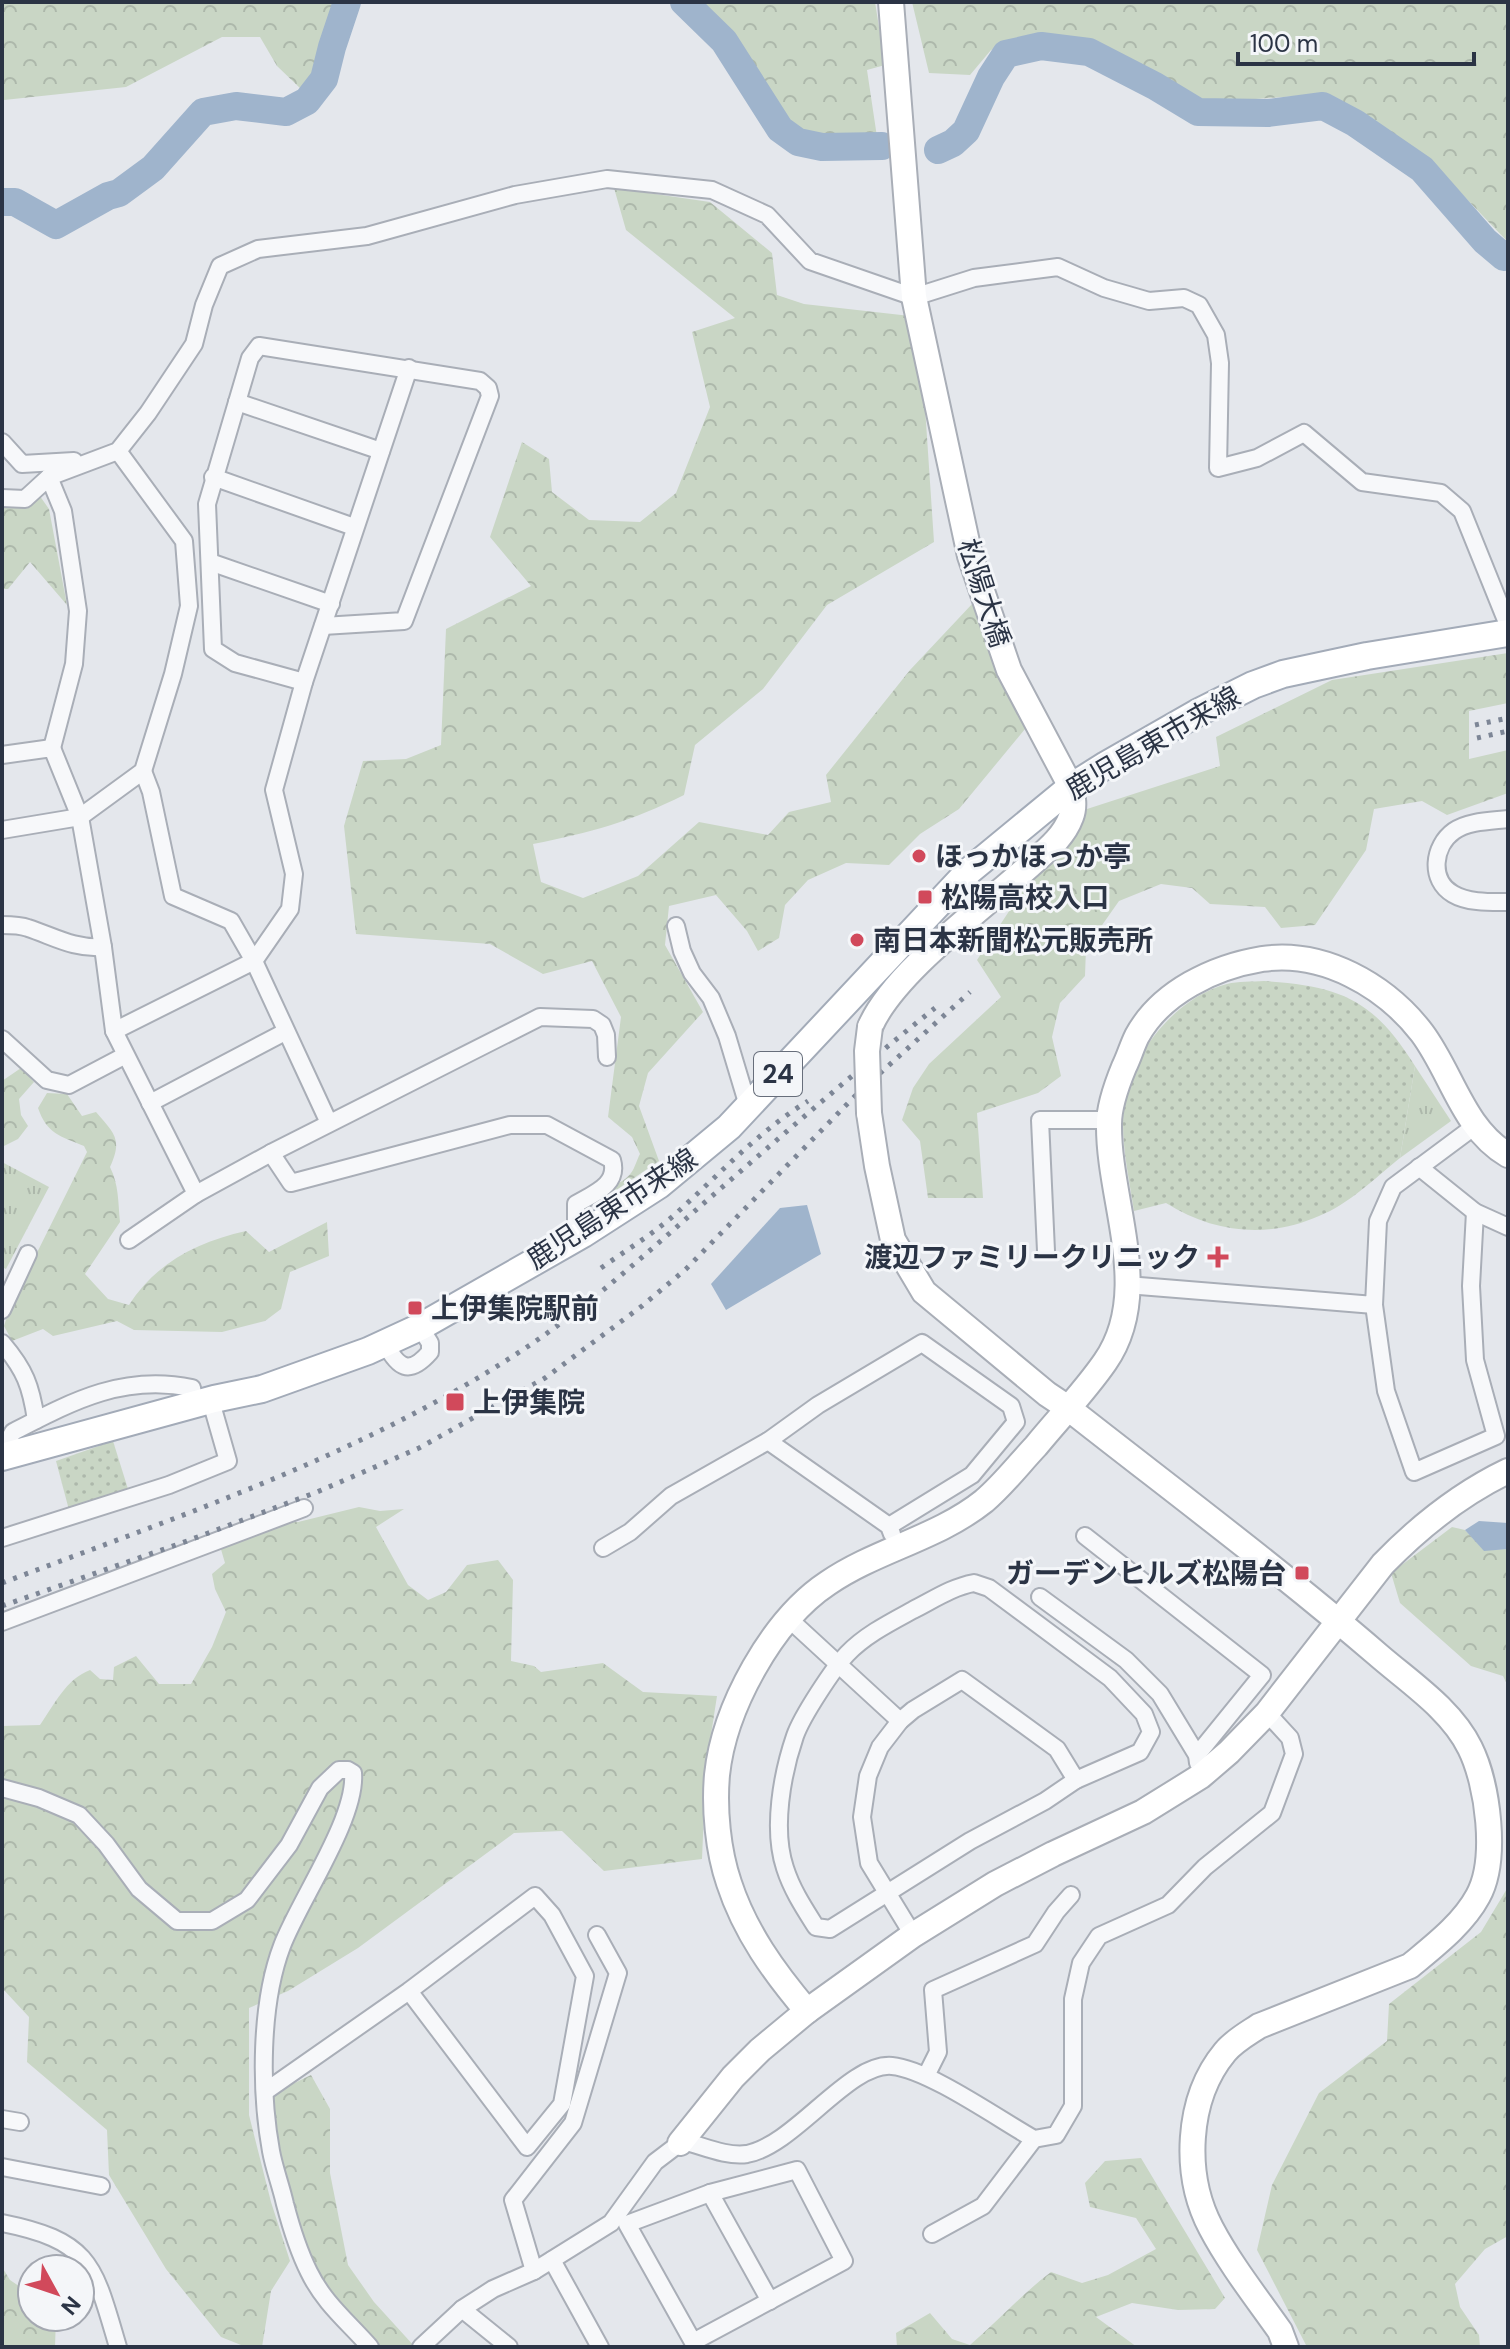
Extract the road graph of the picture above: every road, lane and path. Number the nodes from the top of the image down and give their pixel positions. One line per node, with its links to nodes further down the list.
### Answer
1 (891, 2): 2 (street, 松陽大橋)
2 (914, 297): 6 (street); 14 (street); 21 (street, 松陽大橋)
3 (409, 368): 4 (street); 7 (street); 15 (street)
4 (237, 402): 7 (street); 9 (street)
5 (2, 442): 6 (street)
6 (118, 451): 8 (street); 20 (street)
7 (381, 451): 11 (street)
8 (49, 477): 10 (street); 18 (street)
9 (213, 477): 11 (street); 12 (street)
10 (2, 498)
11 (354, 527): 13 (street)
12 (210, 562): 13 (street); 17 (street)
13 (331, 604): 15 (street)
14 (1508, 625)
15 (323, 626): 17 (street)
16 (1508, 633): 21 (main road, 鹿児島東市来線 / 24)
17 (304, 682): 29 (street)
18 (52, 748): 19 (street); 22 (street)
19 (2, 755)
20 (143, 771): 22 (street); 29 (street)
21 (1071, 787): 36 (main road, 鹿児島東市来線 / 24); 55 (street, bridge)
22 (80, 817): 24 (street); 28 (street)
23 (1508, 819): 25 (street)
24 (2, 830)
25 (1508, 902)
26 (2, 925): 28 (street)
27 (676, 926): 36 (street)
28 (103, 947): 30 (street)
29 (254, 961): 30 (street); 31 (street)
30 (114, 1031): 33 (street)
31 (285, 1032): 35 (street); 38 (street)
32 (2, 1039): 33 (street)
33 (124, 1056): 35 (street)
34 (607, 1057): 38 (street)
35 (150, 1103): 43 (street)
36 (748, 1106): 46 (main road, 鹿児島東市来線 / 24)
37 (1108, 1120): 39 (street); 48 (street); 50 (street)
38 (329, 1123): 40 (street)
39 (1475, 1126): 41 (street); 42 (street)
40 (271, 1153): 43 (street); 46 (street)
41 (1508, 1155)
42 (1419, 1167): 44 (street); 51 (street)
43 (196, 1194): 47 (street)
44 (1475, 1212): 45 (street); 51 (street)
45 (1508, 1227)
46 (583, 1234): 54 (main road, 鹿児島東市来線 / 24)
47 (129, 1240)
48 (1046, 1251)
49 (28, 1254): 52 (street)
50 (1127, 1285): 51 (street); 55 (street)
51 (1374, 1305)
52 (2, 1310)
53 (2, 1343): 56 (street)
54 (205, 1402): 56 (street); 58 (main road, 鹿児島東市来線 / 24); 63 (street)
55 (1068, 1408): 62 (street); 68 (street)
56 (36, 1420): 58 (street)
57 (768, 1441): 62 (street); 62 (street); 64 (street)
58 (3, 1456)
59 (1508, 1471): 68 (street)
60 (304, 1508): 67 (street)
61 (1085, 1536): 72 (street)
62 (892, 1537): 66 (street)
63 (2, 1538)
64 (603, 1548)
65 (1040, 1597): 72 (street)
66 (789, 1619): 69 (street); 80 (street)
67 (2, 1622)
68 (1340, 1622): 70 (street); 102 (street)
69 (838, 1664): 71 (street); 73 (street); 75 (street)
70 (1267, 1713): 72 (street); 85 (street)
71 (900, 1721): 73 (street); 75 (street)
72 (1199, 1765): 78 (street)
73 (1076, 1780): 75 (street)
74 (2, 1788): 82 (street)
75 (886, 1892): 78 (street)
76 (1071, 1895): 81 (street)
77 (597, 1935): 94 (street)
78 (913, 1935): 80 (street)
79 (409, 1991): 79 (street); 82 (street)
80 (807, 2011): 86 (street)
81 (926, 2076): 85 (street); 86 (street)
82 (266, 2091): 98 (street)
83 (2, 2119): 84 (street)
84 (20, 2122)
85 (1034, 2139): 92 (street)
86 (680, 2143): 91 (street)
87 (2, 2167): 88 (street)
88 (101, 2186)
89 (710, 2193): 91 (street); 95 (street); 95 (street)
90 (2, 2223): 97 (street)
91 (619, 2224): 93 (street); 95 (street)
92 (932, 2234)
93 (552, 2260): 94 (street); 101 (street)
94 (534, 2271): 96 (street)
95 (770, 2301)
96 (462, 2309): 99 (street); 100 (street)
97 (118, 2347)
98 (370, 2347)
99 (421, 2347)
100 (509, 2347)
101 (600, 2347)
102 (1286, 2347)

